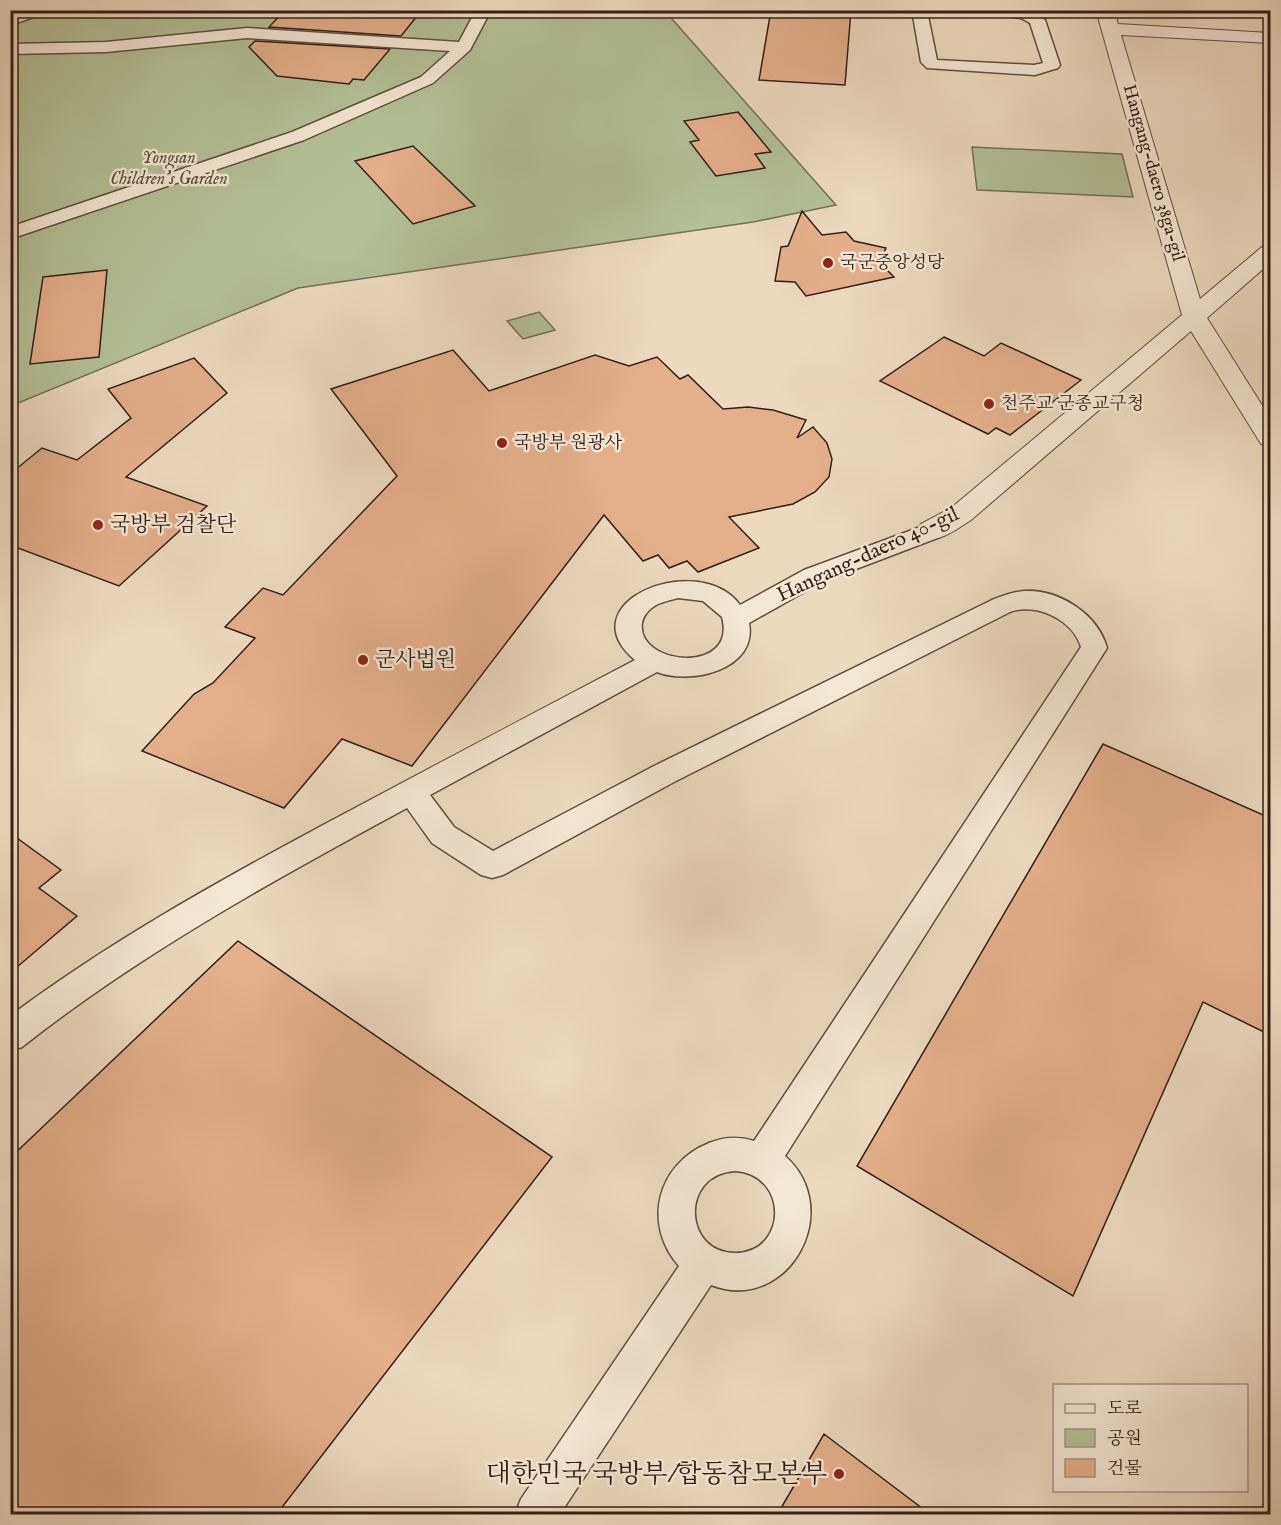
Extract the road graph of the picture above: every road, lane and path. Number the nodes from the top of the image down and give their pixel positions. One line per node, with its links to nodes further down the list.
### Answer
1 (41, 10): 5 (lane)
2 (484, 10): 7 (lane)
3 (920, 11): 3 (lane)
4 (1108, 20): 6 (street, Hangang-daero 38ga-gil); 11 (street, Hangang-daero 38ga-gil)
5 (10, 21)
6 (1270, 38)
7 (464, 47): 8 (lane); 9 (lane)
8 (10, 50)
9 (10, 233)
10 (1270, 252): 11 (street, Hangang-daero 40-gil)
11 (1194, 317): 12 (street, Hangang-daero 38ga-gil); 13 (street, Hangang-daero 40-gil)
12 (1270, 438)
13 (931, 531): 14 (lane, Hangang-daero 40-gil)
14 (736, 618): 15 (lane); 15 (lane)
15 (655, 661): 16 (lane)
16 (411, 791): 17 (lane); 18 (lane)
17 (10, 1036)
18 (761, 1162): 19 (lane); 19 (lane)
19 (705, 1261): 20 (lane)
20 (536, 1515)

